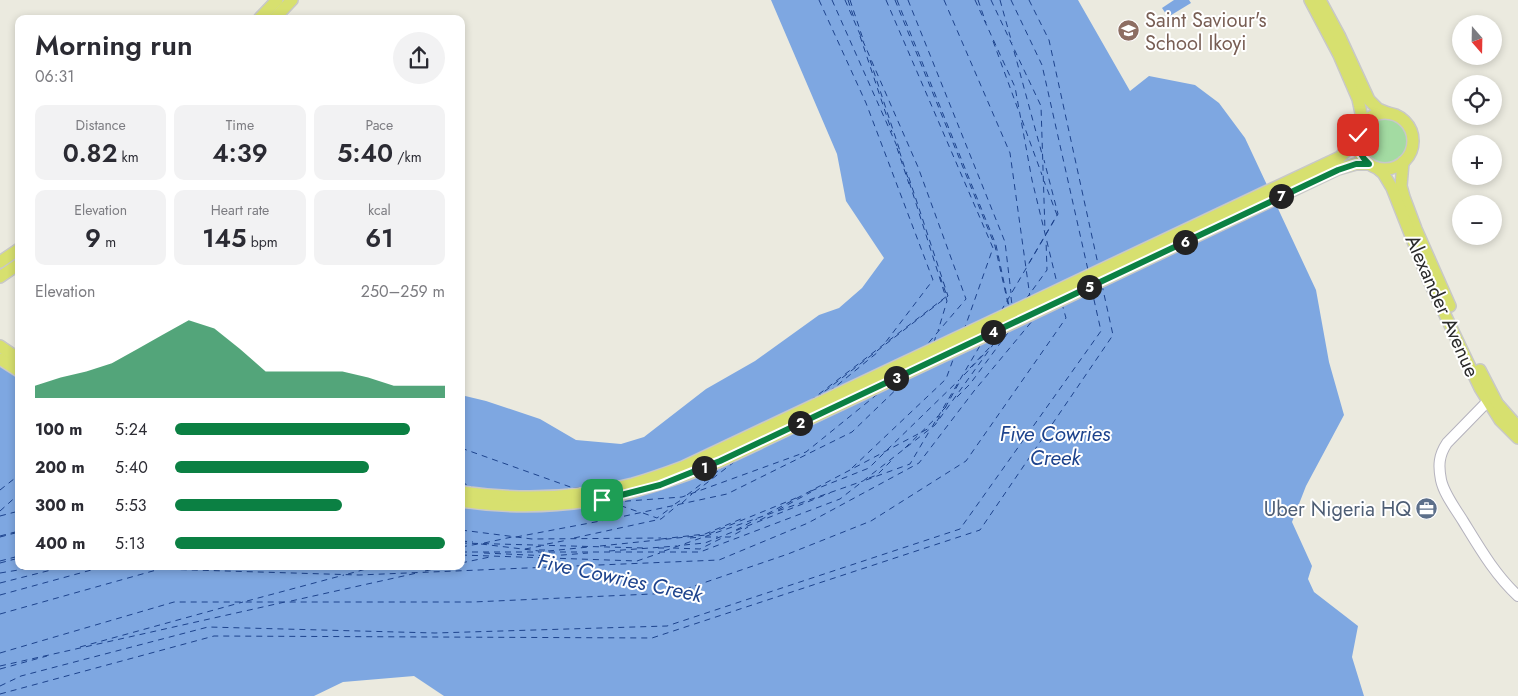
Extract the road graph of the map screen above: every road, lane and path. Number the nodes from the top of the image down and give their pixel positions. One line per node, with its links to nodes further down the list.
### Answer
1 (277, 0): 5 (main road)
2 (292, 0): 6 (main road)
3 (1310, 0): 8 (main road)
4 (1320, 0): 7 (main road)
5 (263, 15)
6 (278, 15)
7 (1389, 114): 8 (main road); 9 (main road)
8 (1358, 135): 10 (main road); 11 (main road)
9 (1403, 162): 11 (main road); 21 (main road, Alexander Avenue)
10 (1335, 165): 11 (main road); 23 (main road); 24 (main road)
11 (1373, 166): 20 (main road, Alexander Avenue)
12 (15, 252): 13 (main road)
13 (0, 262)
14 (15, 267): 15 (main road)
15 (0, 277)
16 (0, 346): 17 (main road)
17 (15, 356)
18 (0, 359): 19 (main road)
19 (15, 368)
20 (1487, 402): 22 (main road, Alexander Avenue); 25 (street)
21 (1518, 426)
22 (1518, 438)
23 (465, 492)
24 (465, 501)
25 (1518, 596)

